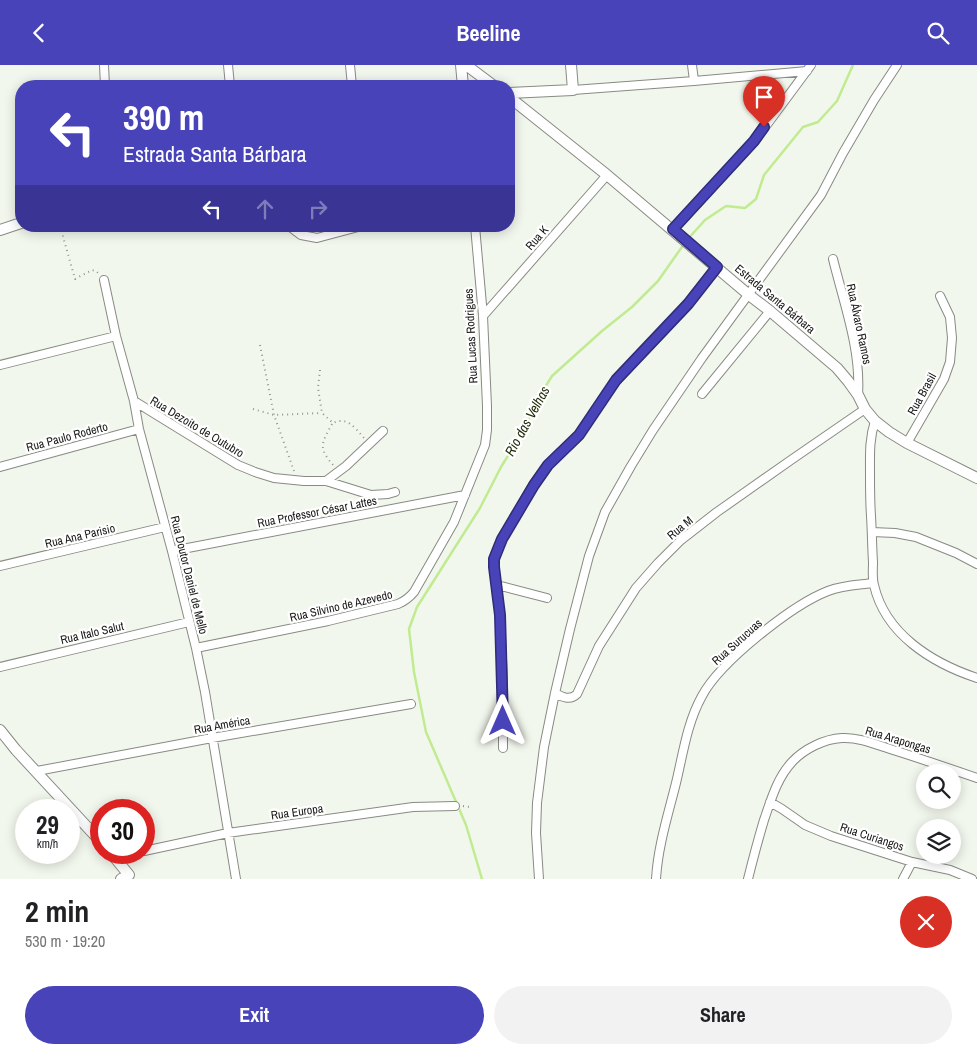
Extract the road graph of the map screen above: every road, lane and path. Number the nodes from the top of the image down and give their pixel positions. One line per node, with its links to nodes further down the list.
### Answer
1 (104, 65): 10 (street)
2 (228, 65): 11 (street)
3 (350, 65): 12 (street)
4 (462, 65): 13 (street)
5 (466, 65): 14 (street)
6 (571, 65): 16 (street)
7 (692, 65): 15 (street)
8 (897, 65): 30 (street)
9 (809, 68): 15 (street); 22 (street)
10 (105, 80)
11 (229, 80)
12 (351, 80)
13 (463, 80)
14 (486, 80)
15 (694, 81): 16 (street)
16 (573, 90): 17 (street)
17 (515, 93)
18 (515, 102): 19 (street, Estrada Santa Bárbara)
19 (607, 175): 22 (street, Estrada Santa Bárbara); 33 (street, Rua K)
20 (15, 225): 21 (street)
21 (0, 230)
22 (675, 231): 28 (street, Estrada Santa Bárbara)
23 (62, 232): 29 (path)
24 (297, 232): 25 (street)
25 (340, 232)
26 (476, 232): 33 (street, Rua Lucas Rodrigues)
27 (833, 259): 39 (street, Rua Álvaro Ramos)
28 (717, 267): 30 (street, Estrada Santa Bárbara); 65 (street)
29 (104, 280): 34 (street, Rua Doutor Daniel de Mello)
30 (749, 295): 32 (street, Estrada Santa Bárbara); 71 (street)
31 (940, 296): 49 (street, Rua Brasil)
32 (770, 311): 38 (street); 39 (street, Estrada Santa Bárbara)
33 (483, 316): 51 (street, Rua Lucas Rodrigues)
34 (116, 336): 36 (street); 40 (street, Rua Doutor Daniel de Mello)
35 (260, 345): 44 (path)
36 (0, 365)
37 (320, 370): 43 (path)
38 (702, 395)
39 (858, 395): 42 (street, Estrada Santa Bárbara)
40 (134, 401): 47 (street, Rua Doutor Daniel de Mello); 55 (street, Rua Dezoito de Outubro)
41 (253, 409): 44 (path)
42 (865, 409): 45 (street, Estrada Santa Bárbara); 71 (street, Rua M)
43 (322, 413): 44 (path); 46 (path)
44 (274, 415): 55 (path)
45 (875, 421): 49 (street, Estrada Santa Bárbara); 60 (street)
46 (332, 423): 50 (path); 53 (path)
47 (139, 429): 52 (street, Rua Paulo Roderto); 59 (street, Rua Doutor Daniel de Mello)
48 (384, 431): 50 (street)
49 (907, 443): 54 (street, Estrada Santa Bárbara)
50 (368, 444): 53 (street)
51 (485, 445): 58 (street, Rua Silvino de Azevedo)
52 (0, 467)
53 (339, 471): 56 (street)
54 (977, 478)
55 (298, 480): 56 (street, Rua Dezoito de Outubro)
56 (326, 481): 57 (street, Rua Dezoito de Outubro)
57 (396, 492)
58 (465, 495): 61 (street, Rua Professor César Lattes); 68 (street, Rua Silvino de Azevedo)
59 (165, 527): 61 (street, Rua Doutor Daniel de Mello); 63 (street, Rua Ana Parisio)
60 (872, 532): 62 (street); 64 (street)
61 (172, 551): 67 (street, Rua Doutor Daniel de Mello)
62 (977, 564)
63 (0, 566)
64 (873, 583): 70 (street); 90 (street, Rua Surucuas)
65 (497, 585): 66 (street); 75 (street)
66 (547, 598)
67 (189, 622): 68 (street, Rua Doutor Daniel de Mello); 69 (street, Rua Italo Salut)
68 (196, 648): 74 (street, Rua Doutor Daniel de Mello)
69 (0, 667)
70 (977, 678)
71 (554, 693): 89 (street)
72 (411, 703): 74 (street, Rua América)
73 (0, 730): 76 (street)
74 (212, 738): 76 (street, Rua América); 83 (street, Rua Doutor Daniel de Mello)
75 (503, 748)
76 (37, 771): 82 (street)
77 (977, 778): 78 (street, Rua Arapongas)
78 (770, 803): 85 (street, Rua Curiangos); 91 (street, Rua Arapongas)
79 (455, 806): 83 (street, Rua Europa)
80 (464, 807): 81 (path)
81 (470, 807)
82 (90, 830)
83 (228, 833): 84 (street, Rua Europa); 88 (street, Rua Doutor Daniel de Mello)
84 (155, 849)
85 (912, 862): 92 (street); 93 (street, Rua Curiangos)
86 (118, 864): 87 (street)
87 (127, 878)
88 (236, 879)
89 (539, 879)
90 (656, 879)
91 (748, 879)
92 (903, 879)
93 (972, 879)

